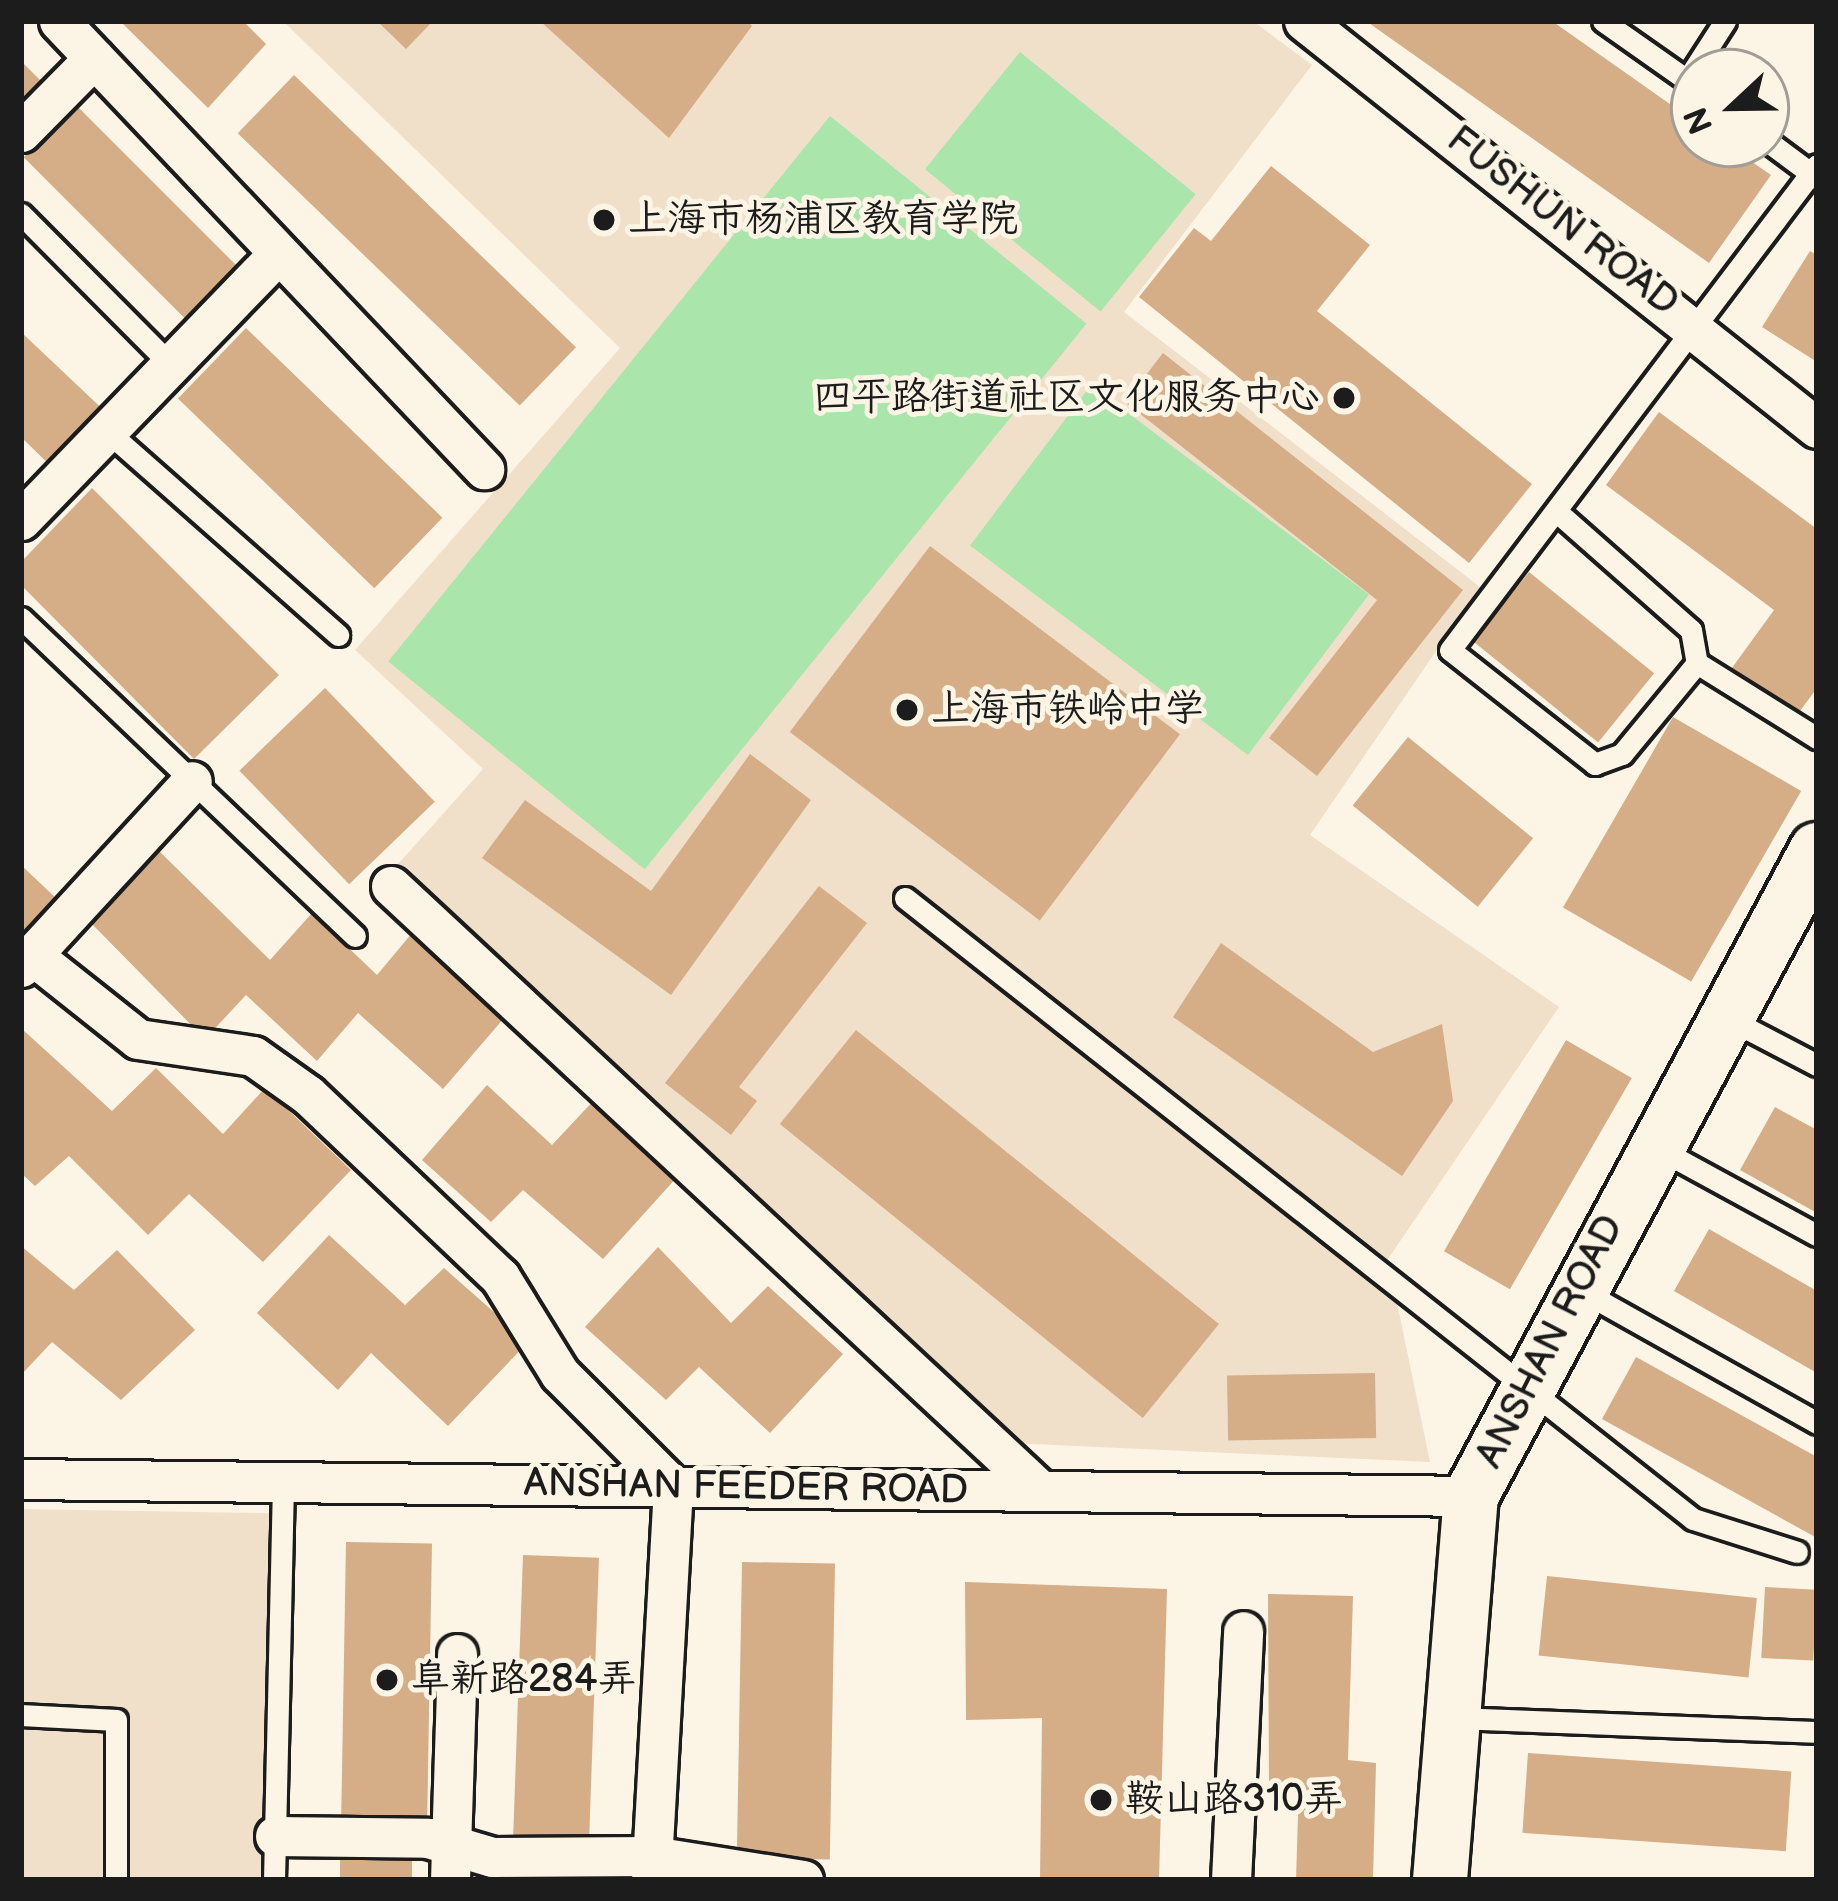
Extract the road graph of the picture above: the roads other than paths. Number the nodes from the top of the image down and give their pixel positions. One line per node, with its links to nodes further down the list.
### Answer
1 (59, 21): 6 (street)
2 (1304, 21): 13 (street, FUSHUN ROAD)
3 (1603, 21): 7 (lane)
4 (1724, 21): 5 (lane)
5 (1709, 48)
6 (94, 58): 8 (street); 12 (street)
7 (1670, 67)
8 (21, 131)
9 (1790, 156): 10 (lane)
10 (1815, 173): 13 (lane)
11 (21, 214): 14 (lane)
12 (279, 253): 14 (street); 17 (street)
13 (1695, 325): 15 (street, FUSHUN ROAD); 19 (lane)
14 (172, 367): 16 (street)
15 (1817, 428)
16 (108, 432): 18 (street); 21 (lane)
17 (484, 470)
18 (26, 505)
19 (1556, 511): 22 (lane); 22 (lane)
20 (21, 618): 24 (lane)
21 (338, 635)
22 (1697, 663): 23 (lane)
23 (1817, 739)
24 (192, 781): 29 (lane); 30 (street)
25 (1817, 850): 28 (street, ANSHAN ROAD)
26 (392, 886): 41 (street)
27 (904, 898): 36 (lane)
28 (1803, 906): 31 (street, ANSHAN ROAD)
29 (356, 935)
30 (27, 961): 40 (street)
31 (1721, 1014): 32 (lane); 33 (street, ANSHAN ROAD)
32 (1817, 1065)
33 (1652, 1145): 34 (lane); 35 (street, ANSHAN ROAD)
34 (1817, 1235)
35 (1578, 1289): 36 (street, ANSHAN ROAD); 37 (lane)
36 (1525, 1392): 42 (street, ANSHAN ROAD); 43 (lane)
37 (1817, 1423)
38 (21, 1479): 39 (street, ANSHAN FEEDER ROAD)
39 (283, 1483): 40 (street, ANSHAN FEEDER ROAD); 49 (lane)
40 (673, 1487): 41 (street, ANSHAN FEEDER ROAD); 51 (street)
41 (1041, 1491): 42 (street, ANSHAN FEEDER ROAD)
42 (1471, 1496): 47 (street, ANSHAN ROAD)
43 (1797, 1552)
44 (1243, 1631): 55 (street)
45 (457, 1654): 50 (street)
46 (21, 1715): 52 (lane)
47 (1453, 1718): 48 (lane); 56 (street, ANSHAN ROAD)
48 (1817, 1732)
49 (275, 1836): 50 (street); 53 (lane)
50 (450, 1863): 51 (street)
51 (651, 1868): 54 (street)
52 (116, 1880)
53 (274, 1880)
54 (803, 1880)
55 (1231, 1880)
56 (1440, 1880)

